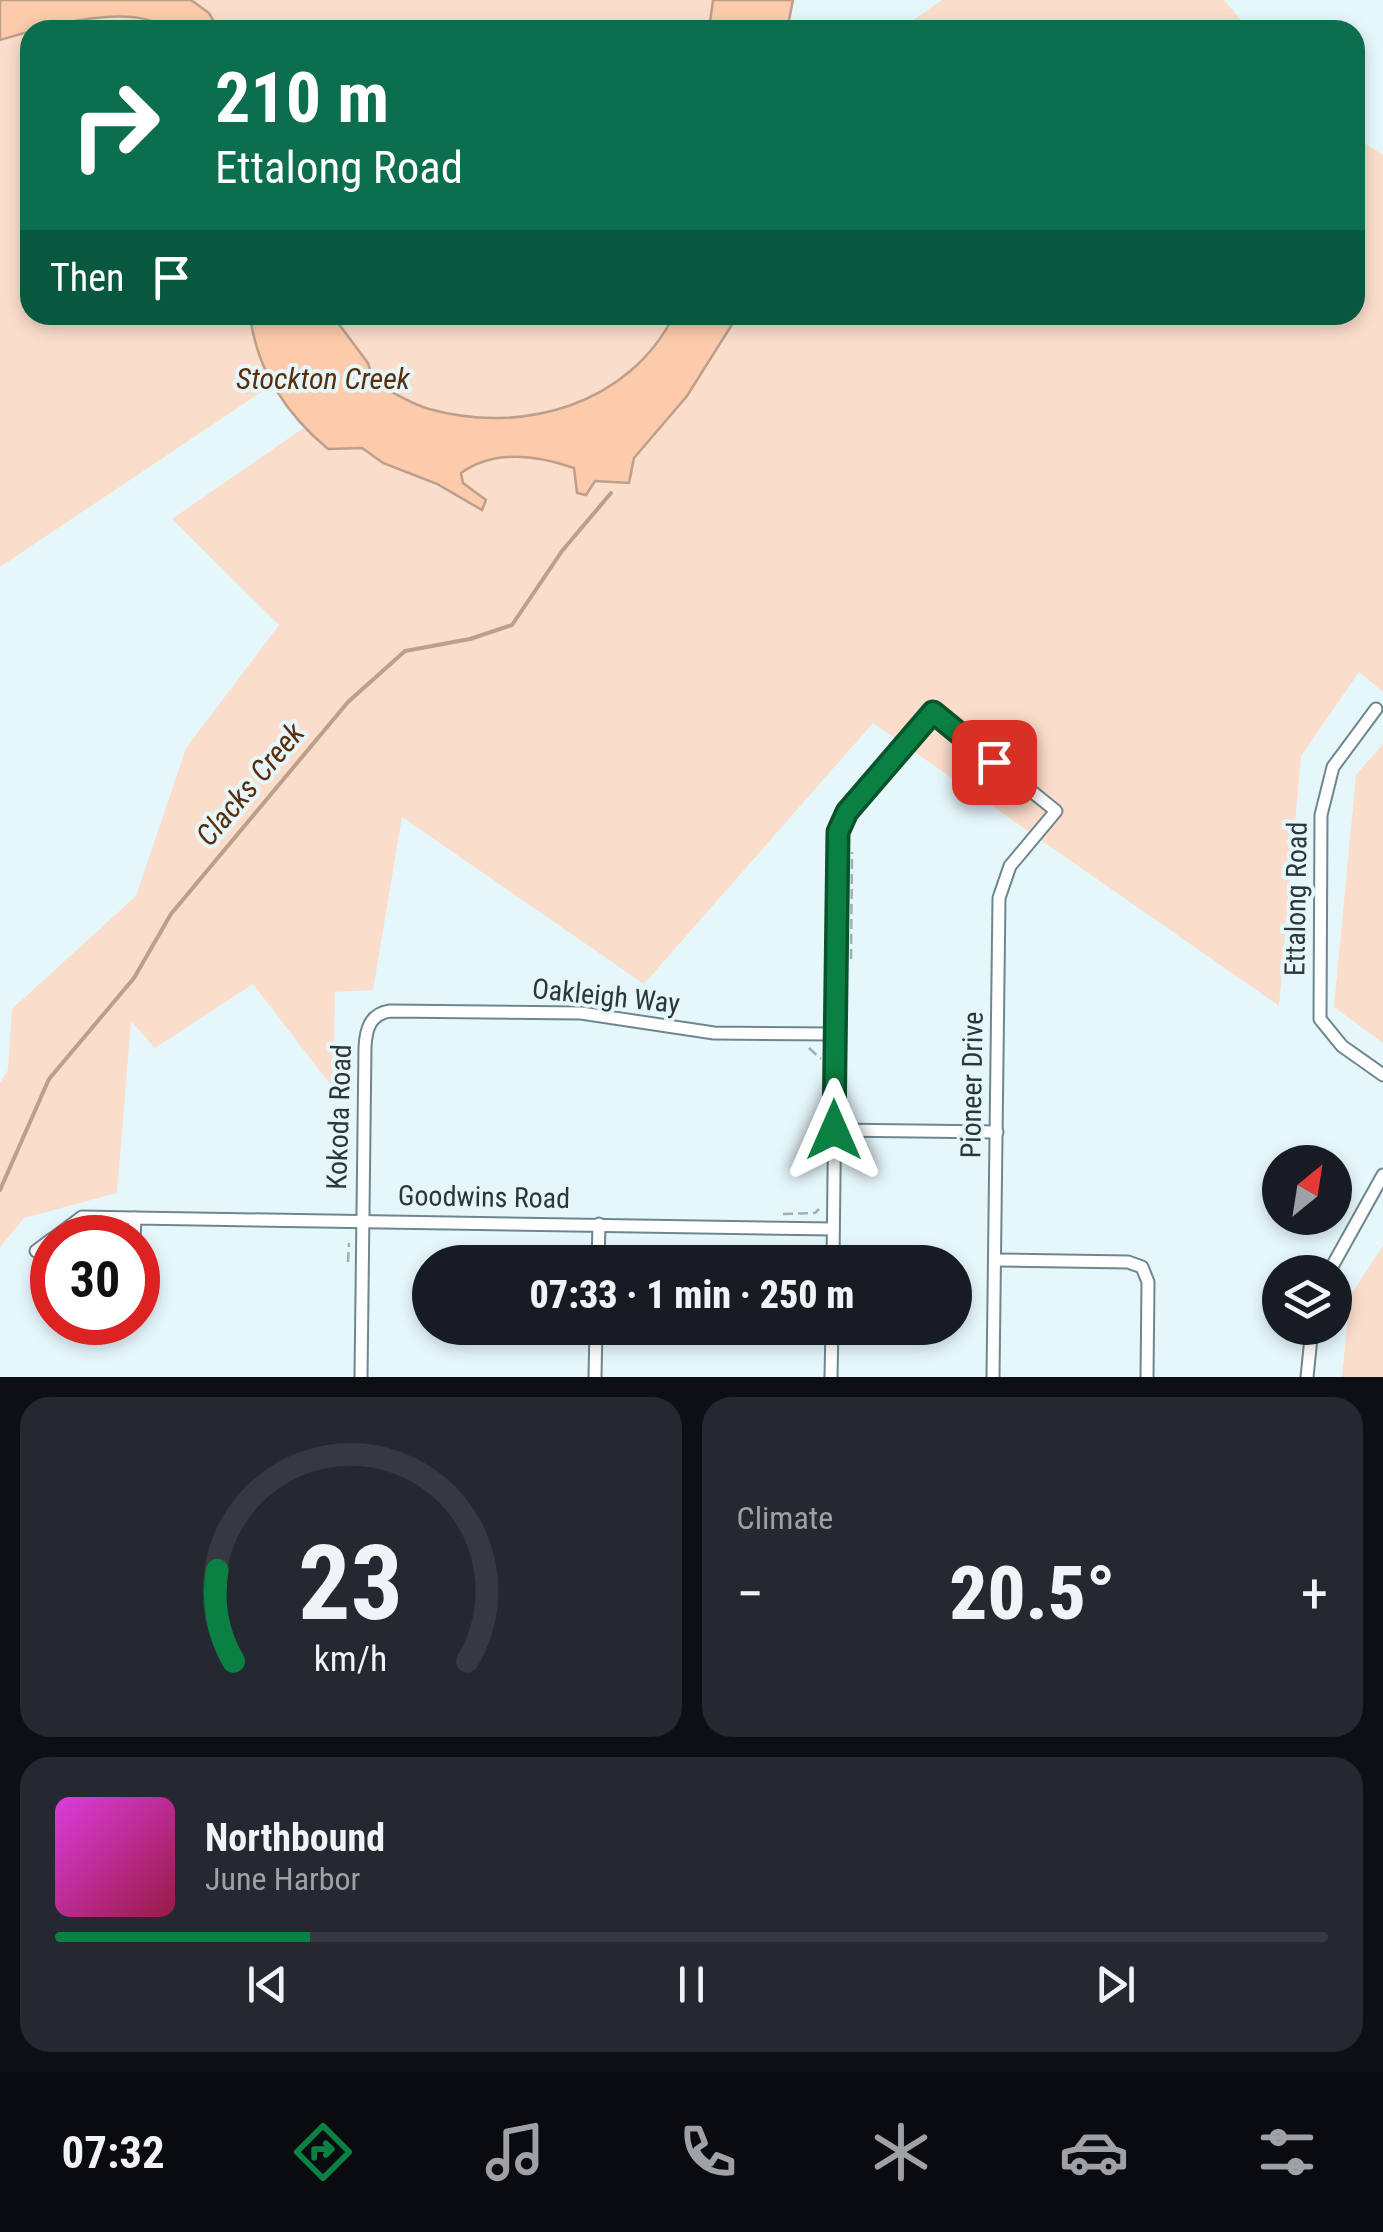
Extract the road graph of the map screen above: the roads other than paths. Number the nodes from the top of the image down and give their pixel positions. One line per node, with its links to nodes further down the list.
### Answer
1 (1376, 710): 4 (street, Ettalong Road)
2 (375, 1017): 3 (street, Oakleigh Way); 9 (street, Kokoda Road)
3 (834, 1034): 5 (street); 6 (street, Pioneer Drive)
4 (1383, 1075)
5 (834, 1130): 6 (street); 11 (street)
6 (996, 1132): 15 (street, Pioneer Drive)
7 (1383, 1175): 14 (street)
8 (160, 1218): 9 (street, Goodwins Road)
9 (361, 1221): 10 (street, Goodwins Road); 19 (street, Kokoda Road)
10 (599, 1224): 11 (street, Goodwins Road); 12 (street)
11 (833, 1229): 13 (street)
12 (598, 1245)
13 (833, 1245)
14 (1338, 1255)
15 (995, 1260): 22 (street, Pioneer Drive); 23 (street)
16 (596, 1345): 20 (street)
17 (832, 1345): 21 (street)
18 (1310, 1345): 24 (street)
19 (360, 1377)
20 (595, 1377)
21 (831, 1377)
22 (993, 1377)
23 (1147, 1377)
24 (1307, 1377)

